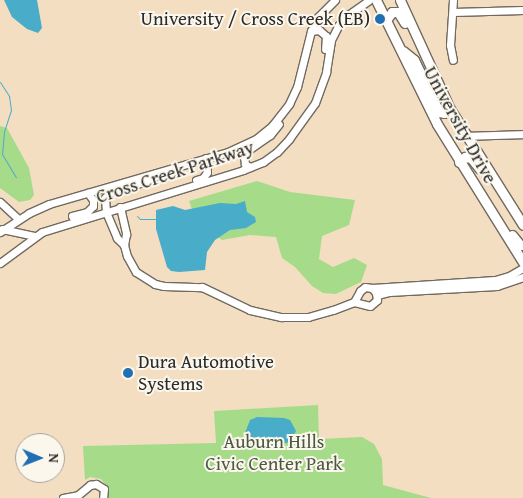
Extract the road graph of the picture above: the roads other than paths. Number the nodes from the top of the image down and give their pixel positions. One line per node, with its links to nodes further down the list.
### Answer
1 (335, 0): 9 (street, Cross Creek Parkway)
2 (369, 0): 13 (street, Cross Creek Parkway)
3 (376, 0): 8 (main road, University Drive)
4 (400, 0): 12 (main road, University Drive)
5 (453, 0): 7 (street)
6 (523, 10): 7 (street)
7 (453, 12): 11 (street)
8 (386, 20): 10 (main road, University Drive); 12 (main road)
9 (311, 31): 13 (street); 15 (street, Cross Creek Parkway)
10 (401, 50): 14 (main road); 19 (main road, University Drive)
11 (453, 60)
12 (430, 66): 14 (main road, University Drive)
13 (321, 88): 20 (street, Cross Creek Parkway)
14 (450, 109): 17 (main road, University Drive)
15 (280, 116): 18 (street, Cross Creek Parkway); 20 (street)
16 (523, 134): 17 (street)
17 (466, 136): 28 (main road, University Drive)
18 (206, 158): 21 (street, Cross Creek Parkway); 24 (street)
19 (459, 162): 23 (main road, University Drive); 28 (main road)
20 (250, 167): 24 (street, Cross Creek Parkway)
21 (161, 172): 22 (street, Cross Creek Parkway); 27 (street)
22 (88, 193): 29 (street, Cross Creek Parkway); 31 (street)
23 (480, 194): 35 (main road); 36 (main road, University Drive)
24 (162, 195): 26 (street, Cross Creek Parkway)
25 (0, 202): 29 (street)
26 (120, 207): 27 (street, Cross Creek Parkway); 34 (street)
27 (106, 212): 31 (street, Cross Creek Parkway); 34 (street)
28 (517, 216): 30 (main road, University Drive)
29 (18, 219): 32 (street, Cross Creek Parkway)
30 (523, 225)
31 (49, 229): 33 (street, Cross Creek Parkway)
32 (1, 230): 33 (street)
33 (35, 236): 37 (street, Cross Creek Parkway)
34 (124, 245): 42 (street)
35 (523, 245)
36 (523, 262)
37 (0, 263)
38 (523, 268): 40 (street)
39 (523, 277): 41 (street)
40 (372, 288): 41 (street); 42 (street)
41 (377, 295): 42 (street)
42 (354, 302)
43 (81, 497): 44 (street); 45 (street)
44 (63, 498)
45 (103, 498)

